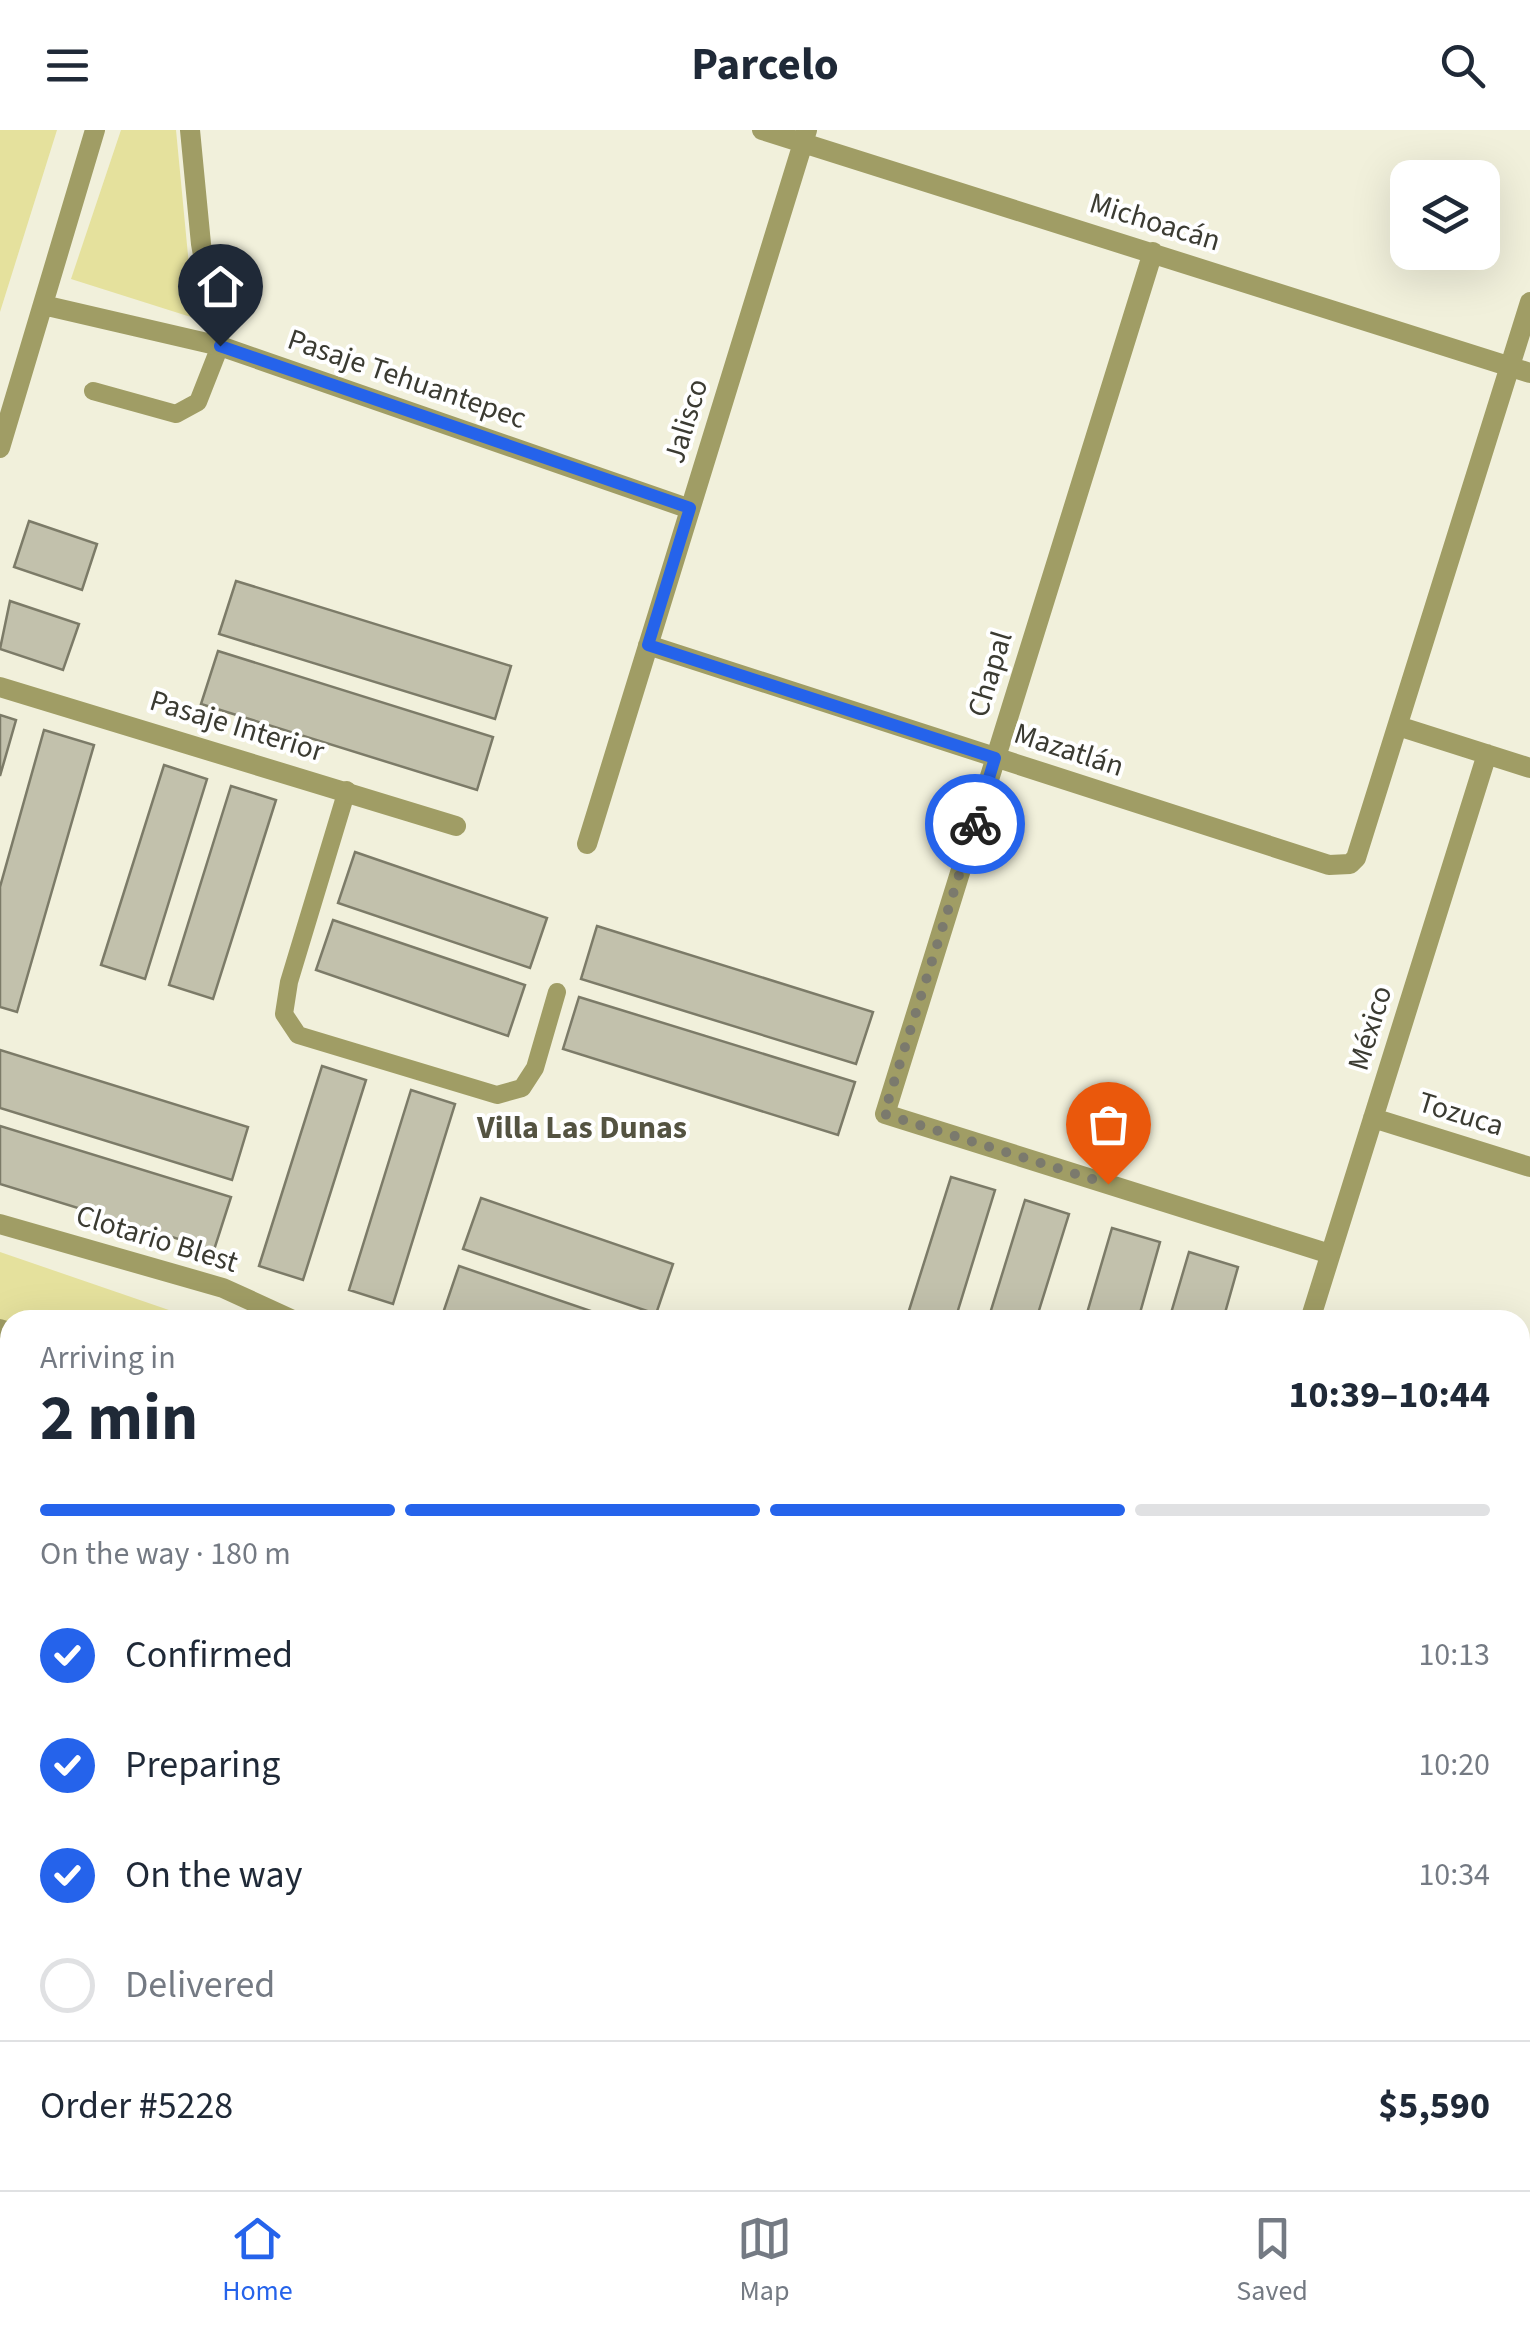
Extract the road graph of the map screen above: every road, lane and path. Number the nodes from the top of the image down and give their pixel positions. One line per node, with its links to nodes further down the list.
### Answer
1 (95, 130): 7 (street)
2 (190, 130): 8 (street)
3 (762, 130): 4 (street, Michoacán)
4 (805, 137): 5 (street, Michoacán); 12 (street, Jalisco)
5 (1153, 252): 9 (street, Michoacán); 17 (street, Chapal)
6 (1530, 302): 9 (street)
7 (43, 305): 8 (street, Pasaje Tehuantepec); 11 (street)
8 (220, 346): 10 (lane); 12 (street, Pasaje Tehuantepec)
9 (1520, 368): 15 (street)
10 (93, 392)
11 (0, 448)
12 (690, 508): 13 (street, Jalisco)
13 (648, 645): 17 (street, Mazatlán); 21 (street, Jalisco)
14 (0, 687): 19 (street, Pasaje Interior)
15 (1398, 726): 16 (street); 17 (street, Mazatlán)
16 (1486, 754): 18 (street); 23 (street, México)
17 (995, 758): 26 (street, Chapal)
18 (1530, 768)
19 (347, 790): 20 (street, Pasaje Interior); 22 (lane)
20 (456, 826)
21 (587, 844)
22 (557, 992)
23 (1373, 1118): 24 (street, Tozuca); 26 (street, México)
24 (1530, 1167)
25 (0, 1224): 27 (street, Clotario Blest)
26 (1330, 1254): 28 (street, México)
27 (268, 1310)
28 (1313, 1310)

